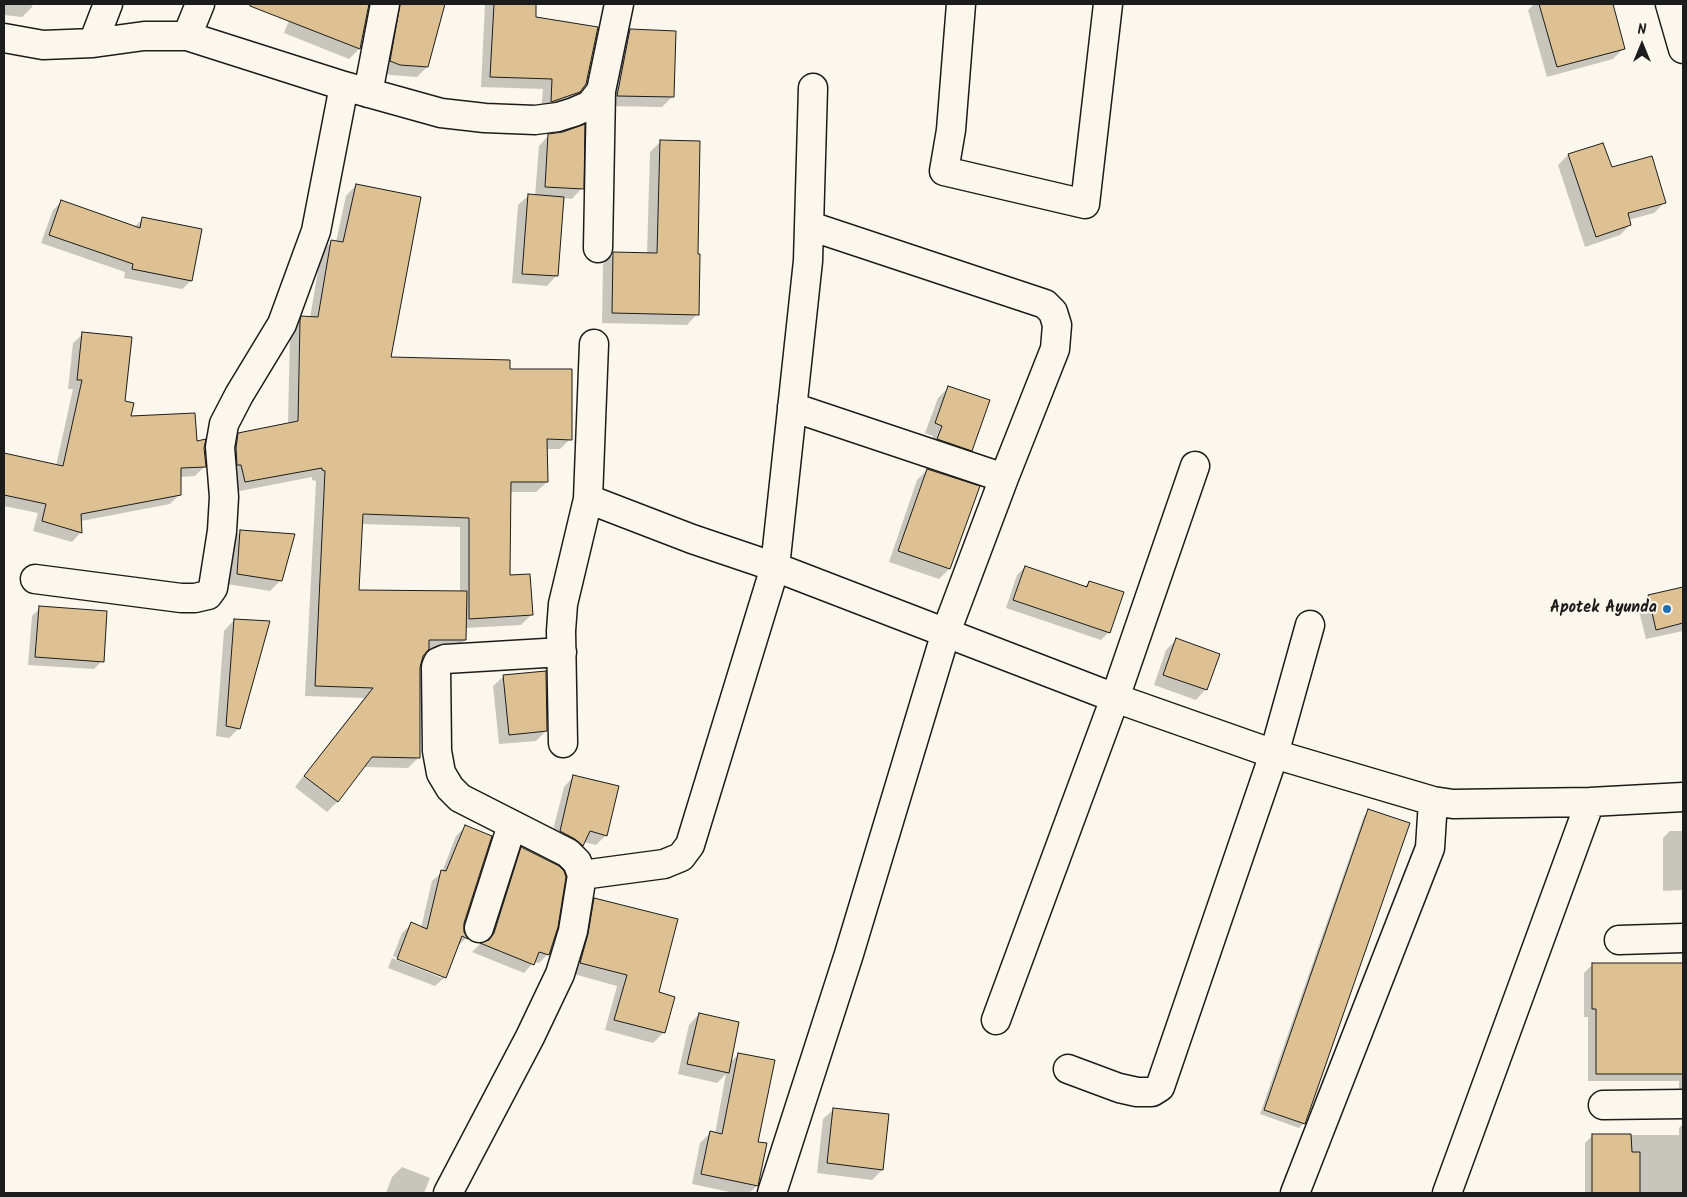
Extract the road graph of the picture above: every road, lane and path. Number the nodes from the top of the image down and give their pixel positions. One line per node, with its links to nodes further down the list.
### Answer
1 (108, 4): 10 (street)
2 (200, 4): 8 (street)
3 (385, 4): 13 (street)
4 (619, 4): 14 (street)
5 (961, 4): 6 (street)
6 (1108, 4)
7 (1670, 4): 11 (street)
8 (187, 36): 10 (street); 13 (street)
9 (4, 38): 10 (street)
10 (93, 43)
11 (1683, 49)
12 (813, 88): 15 (street)
13 (356, 90): 14 (street); 23 (street)
14 (601, 91): 16 (street)
15 (810, 226): 18 (street); 20 (street)
16 (598, 248)
17 (594, 344): 21 (street)
18 (792, 407): 20 (street); 22 (street)
19 (1195, 466): 27 (street)
20 (1004, 478): 25 (street)
21 (588, 499): 22 (street); 26 (street)
22 (775, 567): 25 (street); 34 (street)
23 (35, 580)
24 (1310, 625): 29 (street)
25 (946, 632): 27 (street); 43 (street)
26 (562, 652): 28 (street); 33 (street)
27 (1116, 698): 29 (street); 38 (street)
28 (563, 743)
29 (1274, 754): 32 (street); 39 (street)
30 (1683, 797): 31 (street)
31 (1590, 802): 32 (street); 45 (street)
32 (1455, 803): 44 (street)
33 (512, 825): 34 (street); 35 (street)
34 (582, 874): 42 (street)
35 (479, 928)
36 (1683, 938): 37 (street)
37 (1619, 940)
38 (996, 1020)
39 (1068, 1069)
40 (1683, 1104): 41 (street)
41 (1603, 1105)
42 (448, 1193)
43 (772, 1193)
44 (1295, 1193)
45 (1447, 1193)

